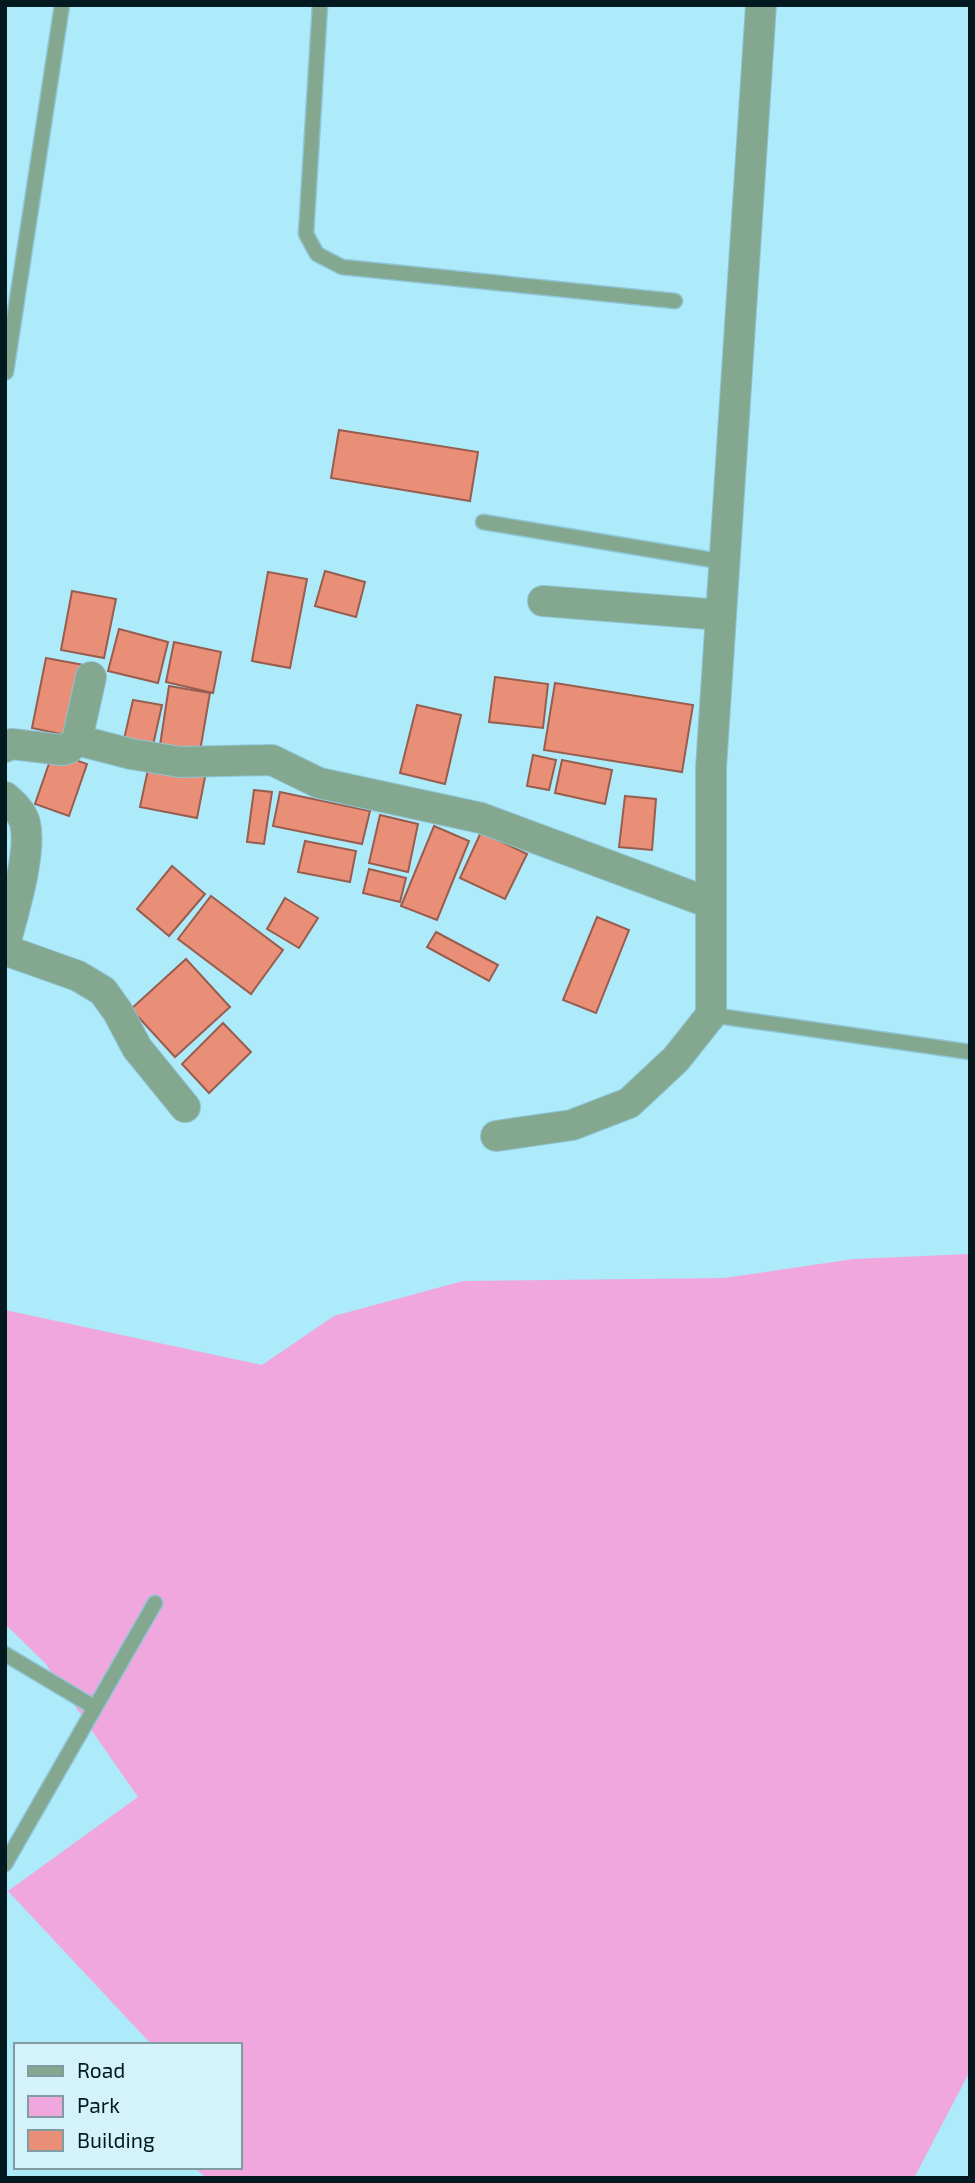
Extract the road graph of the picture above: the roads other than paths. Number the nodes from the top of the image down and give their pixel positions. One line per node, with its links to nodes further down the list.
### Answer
1 (62, 5): 5 (lane)
2 (320, 5): 4 (lane)
3 (761, 5): 7 (street)
4 (675, 300)
5 (6, 372)
6 (483, 522): 7 (lane)
7 (725, 562): 9 (street)
8 (543, 601): 9 (street)
9 (721, 615): 14 (street)
10 (91, 677): 11 (street)
11 (77, 740): 12 (street); 14 (street)
12 (5, 747)
13 (5, 797): 15 (street)
14 (710, 902): 17 (street)
15 (5, 944)
16 (5, 950): 19 (street)
17 (711, 1015): 18 (lane); 20 (street)
18 (970, 1052)
19 (185, 1107)
20 (496, 1136)
21 (155, 1603): 23 (lane)
22 (5, 1654): 23 (lane)
23 (94, 1707): 24 (lane)
24 (5, 1864)

